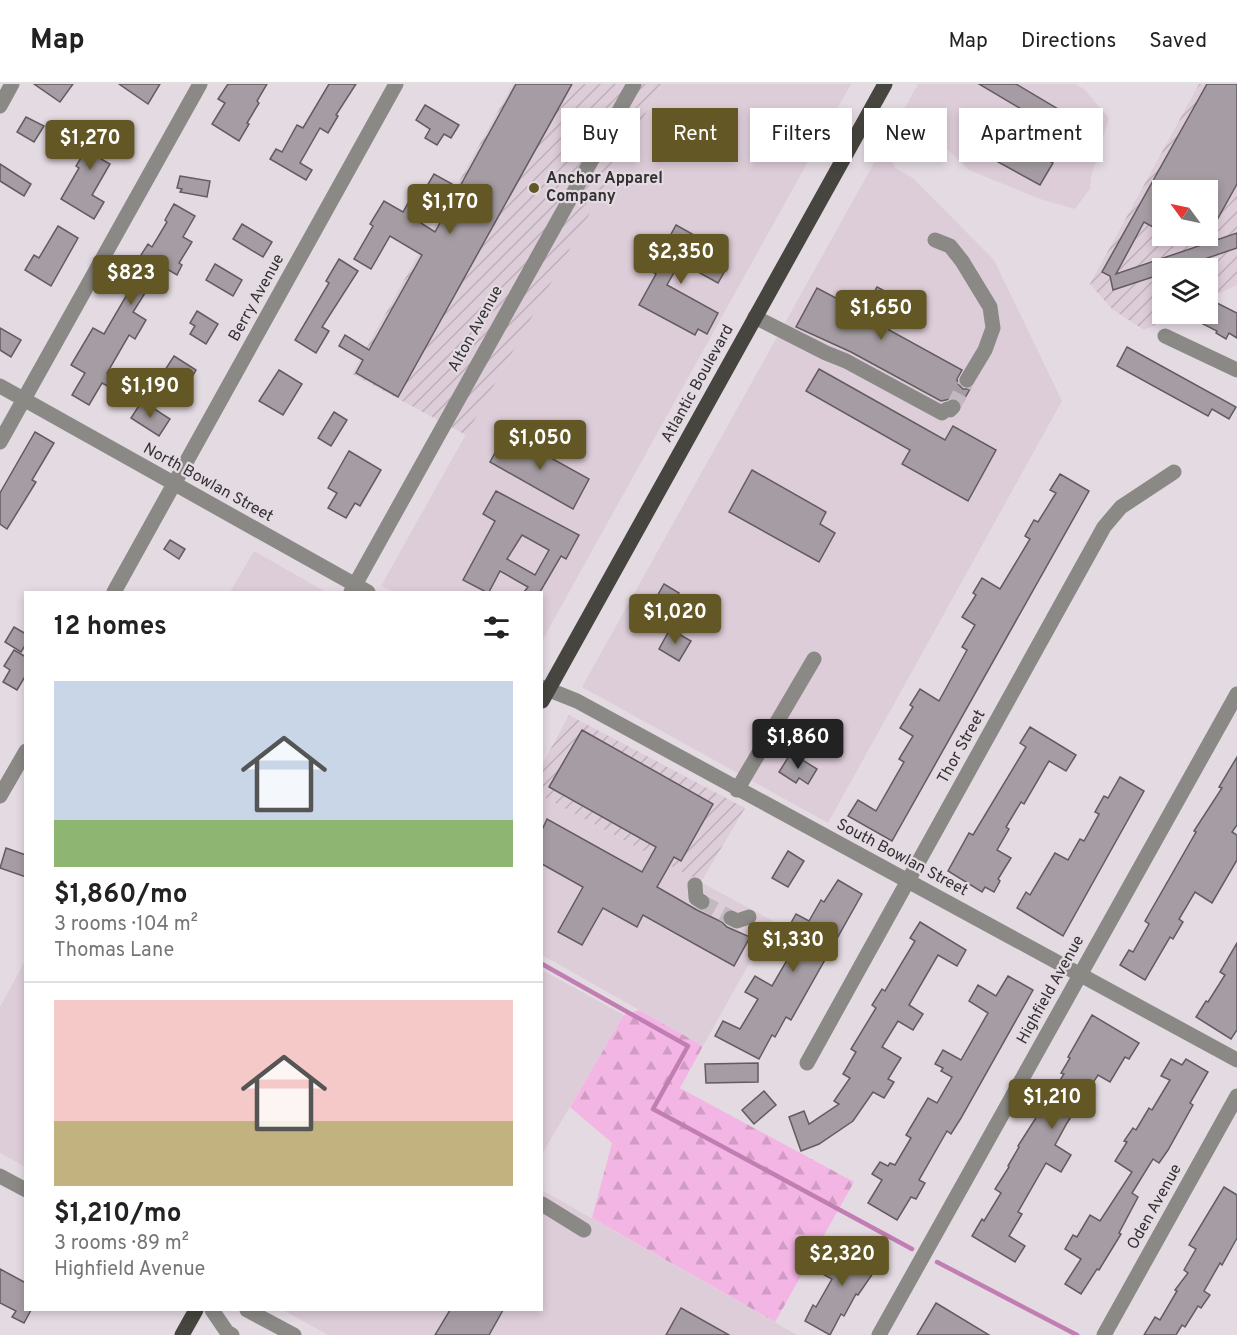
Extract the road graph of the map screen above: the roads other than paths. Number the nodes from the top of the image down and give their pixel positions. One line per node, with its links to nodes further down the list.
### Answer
1 (12, 84): 6 (street)
2 (200, 84): 13 (street)
3 (396, 84): 17 (street, Berry Avenue)
4 (634, 84): 18 (street, Alton Avenue)
5 (882, 85): 8 (main road, Atlantic Boulevard)
6 (0, 106)
7 (935, 240): 11 (street)
8 (755, 317): 14 (street); 21 (main road, Atlantic Boulevard)
9 (1165, 336): 10 (street)
10 (1237, 370)
11 (966, 380)
12 (0, 386): 13 (street, North Bowlan Street)
13 (24, 399): 15 (street); 17 (street, North Bowlan Street)
14 (953, 406)
15 (0, 442)
16 (1174, 472): 26 (street, Thor Street)
17 (174, 484): 18 (street, North Bowlan Street); 19 (street, Berry Avenue)
18 (358, 590)
19 (115, 591)
20 (814, 659): 24 (street)
21 (544, 692): 24 (street, South Bowlan Street)
22 (1237, 694): 31 (street, Highfield Avenue)
23 (24, 754): 25 (street)
24 (737, 790): 26 (street, South Bowlan Street)
25 (0, 796)
26 (908, 881): 31 (street, South Bowlan Street); 33 (street, Thor Street)
27 (695, 885): 28 (street)
28 (702, 902)
29 (749, 917): 30 (street)
30 (731, 918)
31 (1080, 976): 32 (street, South Bowlan Street); 45 (street, Highfield Avenue)
32 (1237, 1060)
33 (807, 1063)
34 (1237, 1096): 46 (street, Oden Avenue)
35 (0, 1176): 36 (street)
36 (24, 1185)
37 (543, 1205): 38 (street)
38 (584, 1230)
39 (195, 1311): 42 (main road)
40 (213, 1311): 43 (street)
41 (249, 1311): 44 (street)
42 (182, 1335)
43 (232, 1335)
44 (294, 1335)
45 (879, 1335)
46 (1104, 1335)

